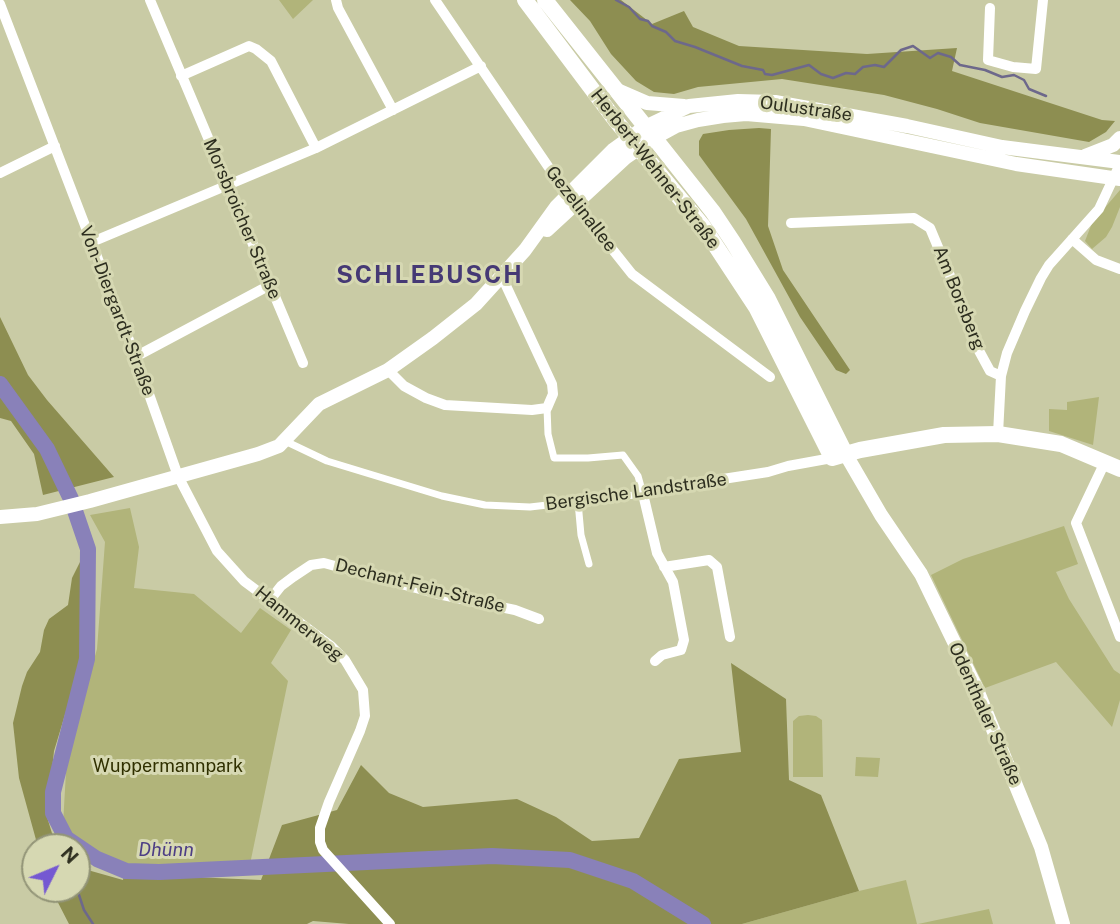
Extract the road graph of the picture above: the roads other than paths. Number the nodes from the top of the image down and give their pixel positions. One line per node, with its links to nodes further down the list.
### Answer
1 (150, 0): 10 (street, Morsbroicher Straße)
2 (336, 0): 13 (street)
3 (435, 0): 9 (street, Gezelinallee)
4 (524, 0): 16 (main road, Herbert-Wehner-Straße)
5 (545, 0): 11 (main road, Herbert-Wehner-Straße)
6 (1043, 0): 8 (street)
7 (0, 4): 17 (street, Von-Diergardt-Straße)
8 (990, 8)
9 (481, 66): 13 (street); 24 (street, Gezelinallee)
10 (181, 76): 18 (street); 23 (street, Morsbroicher Straße)
11 (615, 89): 12 (main road); 14 (main road, Herbert-Wehner-Straße)
12 (689, 106): 14 (main road, Oulustraße); 19 (main road, Oulustraße)
13 (393, 110): 18 (street)
14 (650, 132): 16 (main road, Oulustraße); 22 (main road, Oulustraße); 37 (main road, Herbert-Wehner-Straße)
15 (1120, 138): 19 (main road)
16 (634, 143): 24 (main road, Oulustraße); 41 (main road, Herbert-Wehner-Straße)
17 (55, 146): 21 (street); 27 (street, Von-Diergardt-Straße)
18 (316, 148): 23 (street)
19 (1077, 158): 20 (main road, Oulustraße)
20 (1120, 163): 22 (street)
21 (0, 173)
22 (1117, 179): 26 (street)
23 (226, 185): 27 (street); 30 (street, Morsbroicher Straße)
24 (572, 199): 29 (main road, Oulustraße); 35 (street, Gezelinallee)
25 (791, 223): 34 (street, Am Borsberg)
26 (1072, 239): 28 (street); 34 (street)
27 (92, 242): 31 (street, Von-Diergardt-Straße)
28 (1120, 269)
29 (502, 277): 33 (main road, Oulustraße); 36 (street)
30 (270, 285): 31 (street); 32 (street, Morsbroicher Straße)
31 (135, 357): 43 (street, Von-Diergardt-Straße)
32 (303, 363)
33 (388, 370): 36 (street); 39 (main road, Oulustraße)
34 (1001, 376): 38 (street)
35 (770, 377)
36 (547, 408): 45 (street)
37 (833, 426): 40 (main road); 41 (main road, Herbert-Wehner-Straße)
38 (998, 433): 40 (main road, Bergische Landstraße); 42 (main road, Bergische Landstraße)
39 (285, 441): 43 (main road); 46 (street, Bergische Landstraße)
40 (872, 448): 41 (main road, Bergische Landstraße); 44 (main road)
41 (839, 456): 44 (main road, Odenthaler Straße); 45 (street, Bergische Landstraße); 47 (main road, Odenthaler Straße)
42 (1113, 466): 54 (street)
43 (178, 476): 48 (main road); 51 (street, Hammerweg)
44 (865, 488): 47 (main road, Odenthaler Straße)
45 (643, 494): 46 (street, Bergische Landstraße); 50 (street)
46 (579, 502): 49 (street)
47 (881, 515): 57 (main road, Odenthaler Straße)
48 (0, 517)
49 (589, 564)
50 (664, 567): 53 (street); 55 (street)
51 (270, 600): 52 (street, Dechant-Fein-Straße); 56 (street, Hammerweg)
52 (539, 619)
53 (730, 637)
54 (1120, 637)
55 (654, 661)
56 (390, 924)
57 (1063, 924)

